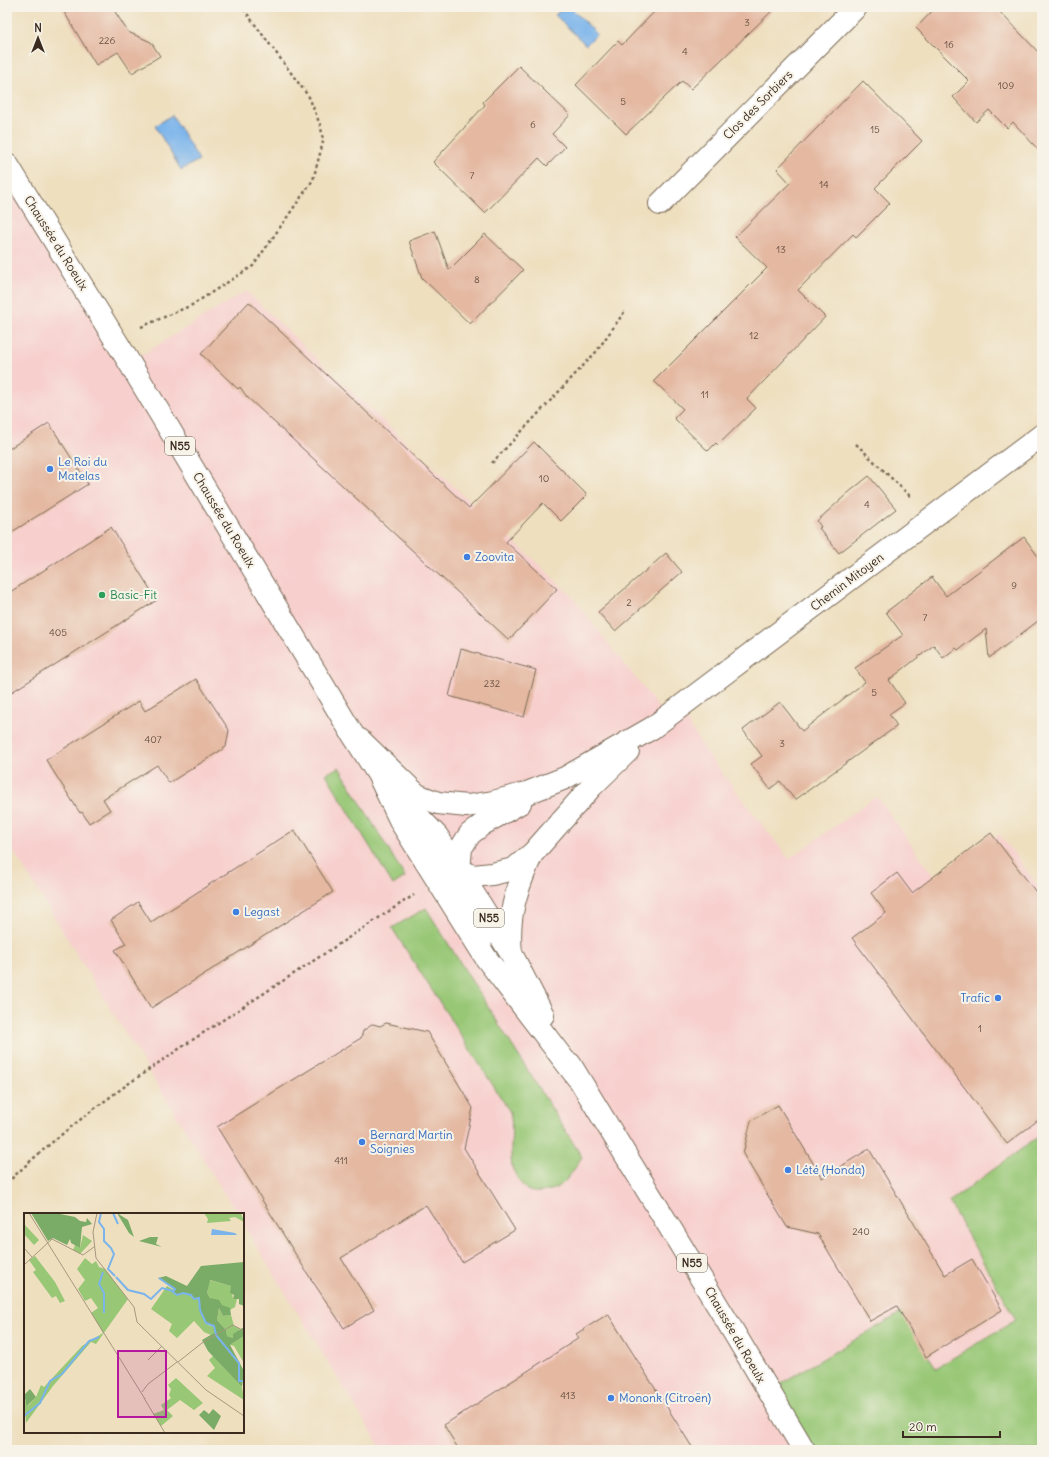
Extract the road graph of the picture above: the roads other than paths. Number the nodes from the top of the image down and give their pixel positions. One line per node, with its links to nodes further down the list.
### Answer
1 (856, 7): 3 (main road, Clos des Sorbiers)
2 (7, 164): 6 (main road, Chaussée du Roeulx / N55)
3 (660, 204)
4 (1042, 435): 5 (main road, Chemin Mitoyen)
5 (652, 728): 8 (main road); 9 (main road)
6 (350, 730): 7 (main road, Chaussée du Roeulx / N55); 8 (main road)
7 (378, 774): 10 (main road, N55); 12 (main road, N55)
8 (565, 778): 10 (main road)
9 (533, 853): 10 (main road); 11 (main road)
10 (459, 872): 11 (main road, N55); 12 (main road)
11 (511, 953): 13 (main road, N55)
12 (486, 958): 13 (main road, N55)
13 (578, 1077): 14 (main road, Chaussée du Roeulx / N55)
14 (804, 1450)

